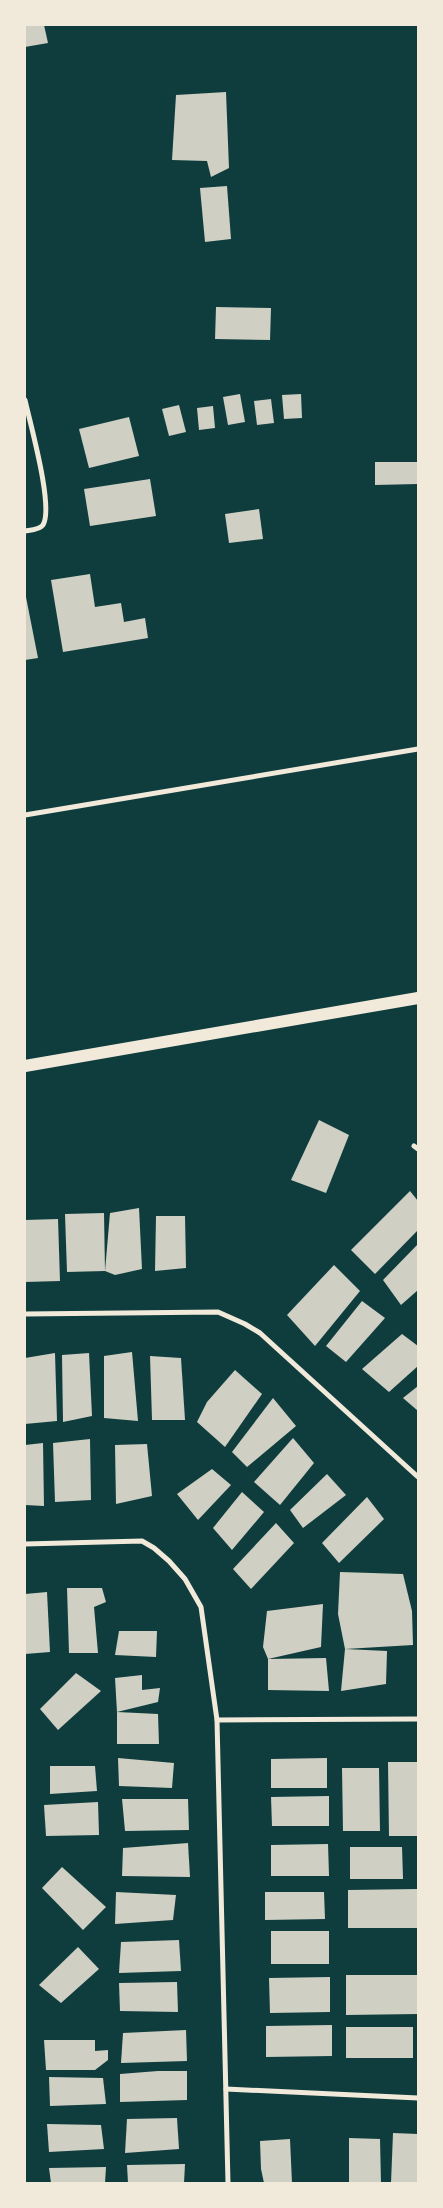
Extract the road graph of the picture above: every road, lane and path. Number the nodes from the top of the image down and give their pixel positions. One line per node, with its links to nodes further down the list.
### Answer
1 (25, 400): 2 (street)
2 (25, 531)
3 (418, 749): 4 (street)
4 (25, 815)
5 (418, 998): 6 (main road)
6 (25, 1066)
7 (25, 1314): 8 (street)
8 (418, 1477)
9 (25, 1544): 11 (street)
10 (418, 1719): 11 (street)
11 (217, 1720): 12 (street)
12 (226, 2089): 13 (street); 14 (street)
13 (418, 2098)
14 (228, 2183)

